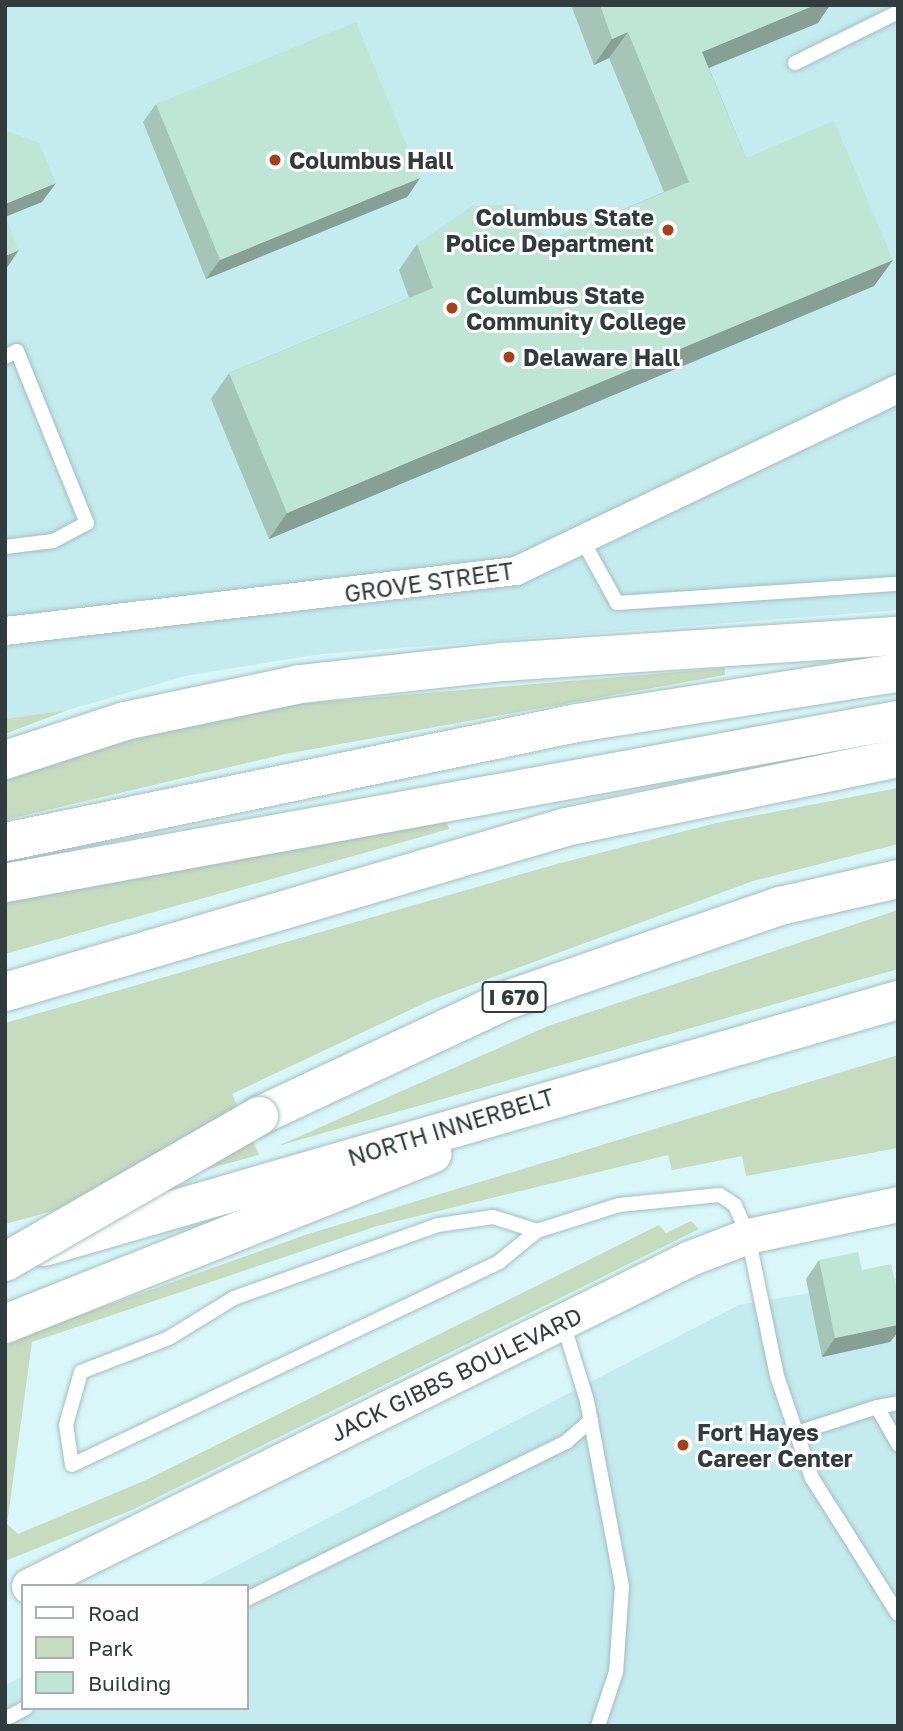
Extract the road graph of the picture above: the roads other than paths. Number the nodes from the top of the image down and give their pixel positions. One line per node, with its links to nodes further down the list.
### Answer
1 (898, 12): 2 (lane)
2 (795, 63)
3 (5, 357): 6 (lane)
4 (898, 389): 5 (street, GROVE STREET)
5 (584, 543): 7 (lane); 8 (street, GROVE STREET)
6 (5, 547)
7 (898, 584)
8 (5, 631)
9 (898, 636): 13 (highway)
10 (898, 673): 14 (highway)
11 (898, 720): 16 (highway)
12 (898, 758): 17 (highway)
13 (5, 760)
14 (5, 842)
15 (898, 879): 23 (highway, I 670, bridge)
16 (5, 883)
17 (5, 992)
18 (898, 1000): 19 (highway, NORTH INNERBELT)
19 (571, 1092): 23 (highway, NORTH INNERBELT); 25 (highway)
20 (898, 1203): 22 (street, JACK GIBBS BOULEVARD)
21 (537, 1231): 21 (lane); 22 (lane)
22 (748, 1236): 24 (street, JACK GIBBS BOULEVARD); 29 (lane)
23 (5, 1260)
24 (562, 1321): 28 (lane); 31 (street, JACK GIBBS BOULEVARD)
25 (5, 1324)
26 (898, 1403): 27 (lane)
27 (877, 1407): 29 (lane); 30 (lane)
28 (591, 1420): 34 (lane); 38 (lane)
29 (794, 1434): 35 (lane)
30 (898, 1444)
31 (33, 1584)
32 (21, 1590): 33 (street)
33 (5, 1597)
34 (248, 1600)
35 (898, 1614)
36 (22, 1710): 37 (lane)
37 (5, 1718)
38 (598, 1726)

